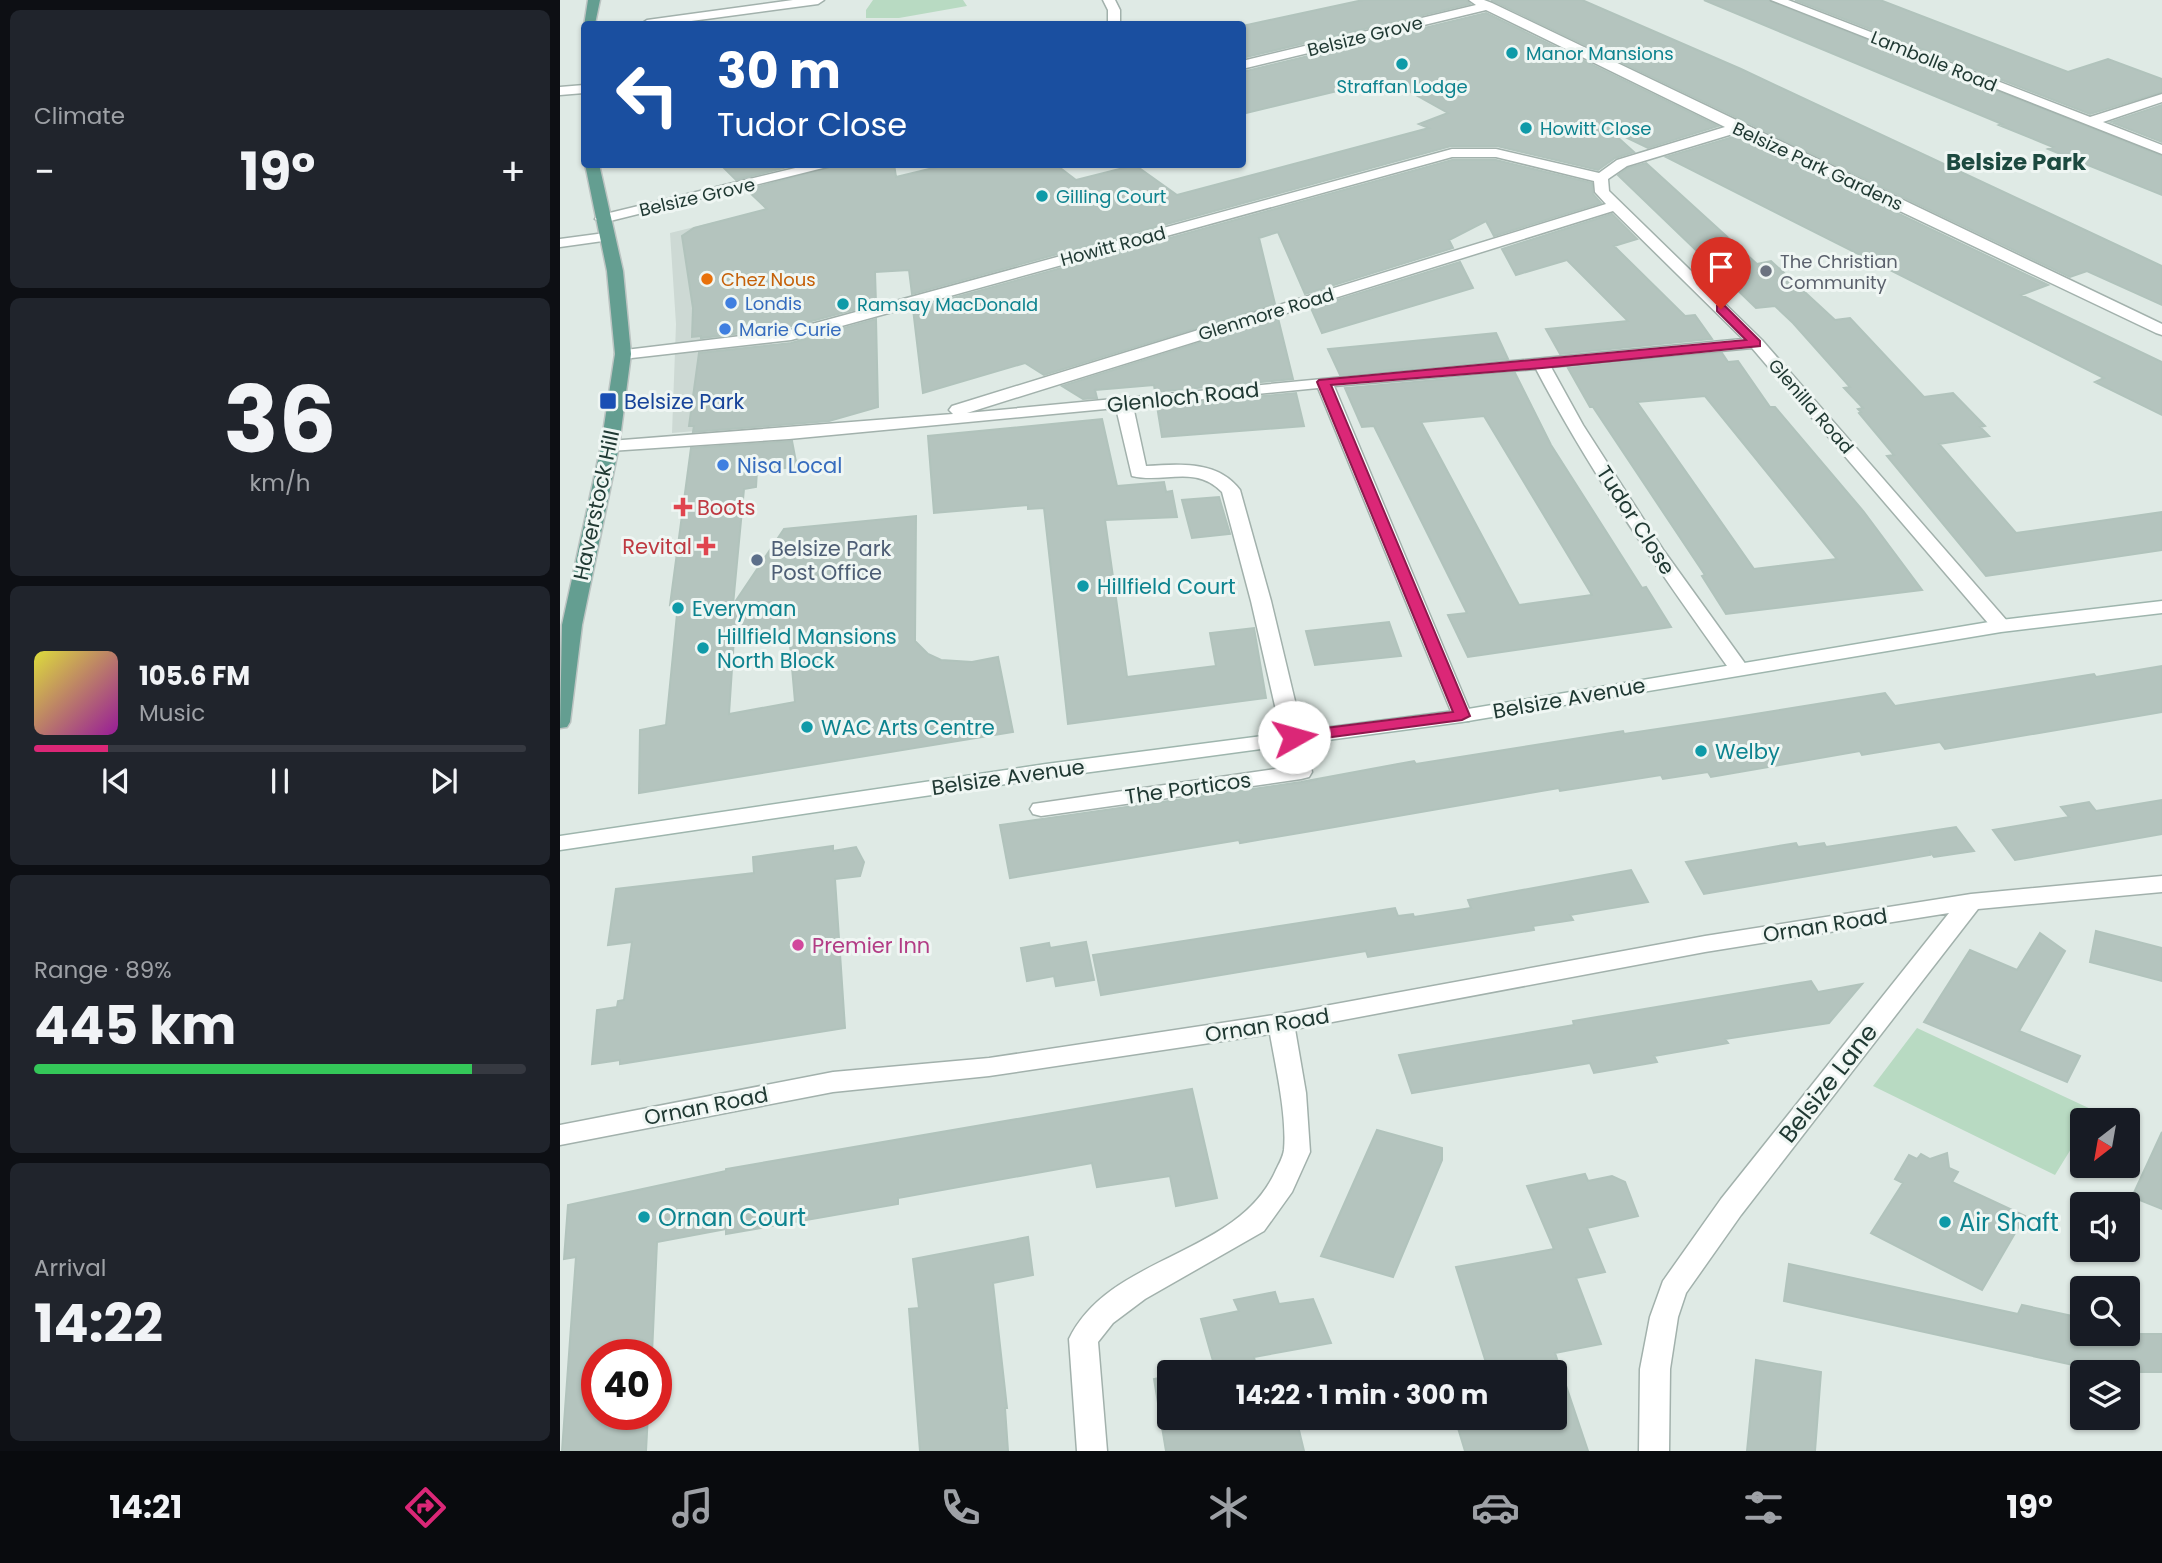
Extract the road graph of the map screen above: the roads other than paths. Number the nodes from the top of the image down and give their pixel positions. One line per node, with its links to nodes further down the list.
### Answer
1 (594, 0): 6 (main road)
2 (818, 0): 7 (street)
3 (1777, 0): 13 (street, Lambolle Road)
4 (1114, 3): 8 (street)
5 (1481, 3): 9 (street, Belsize Grove); 14 (street, Belsize Park Gardens)
6 (590, 21)
7 (668, 21)
8 (1114, 21)
9 (1246, 64)
10 (581, 89): 11 (street)
11 (560, 91)
12 (2162, 98): 13 (street)
13 (2090, 122): 15 (street, Lambolle Road)
14 (1737, 128): 18 (street); 23 (street, Belsize Park Gardens)
15 (2162, 150)
16 (593, 168): 20 (main road, Haverstock Hill)
17 (815, 168): 20 (street, Belsize Grove)
18 (1601, 178): 19 (street, Glenilla Road); 25 (street, Howitt Road)
19 (1615, 206): 24 (street, Glenilla Road); 29 (street, Glenmore Road)
20 (602, 219): 21 (main road, Haverstock Hill)
21 (605, 237): 22 (street); 25 (main road, Haverstock Hill)
22 (560, 243)
23 (2162, 330)
24 (1756, 343): 26 (street, Glenloch Road); 32 (street, Glenilla Road)
25 (623, 354): 30 (main road, Haverstock Hill)
26 (1542, 365): 27 (street, Glenloch Road); 33 (street, Tudor Close)
27 (1324, 382): 28 (street, Glenloch Road); 34 (street)
28 (1124, 404): 29 (street, Glenloch Road); 36 (street)
29 (916, 423): 30 (street, Glenloch Road)
30 (610, 446): 35 (main road, Haverstock Hill)
31 (2162, 607): 32 (street, Belsize Avenue)
32 (2001, 626): 33 (street, Belsize Avenue)
33 (1739, 669): 34 (street, Belsize Avenue)
34 (1462, 716): 36 (street, Belsize Avenue)
35 (560, 722)
36 (1294, 737): 37 (street, The Porticos); 38 (street, Belsize Avenue)
37 (1041, 809)
38 (560, 843)
39 (2162, 884): 40 (street)
40 (1971, 902): 41 (street, Ornan Road); 44 (street, Belsize Lane)
41 (1281, 1023): 42 (street, Ornan Road); 43 (street)
42 (560, 1135)
43 (1092, 1451)
44 (1654, 1451)

